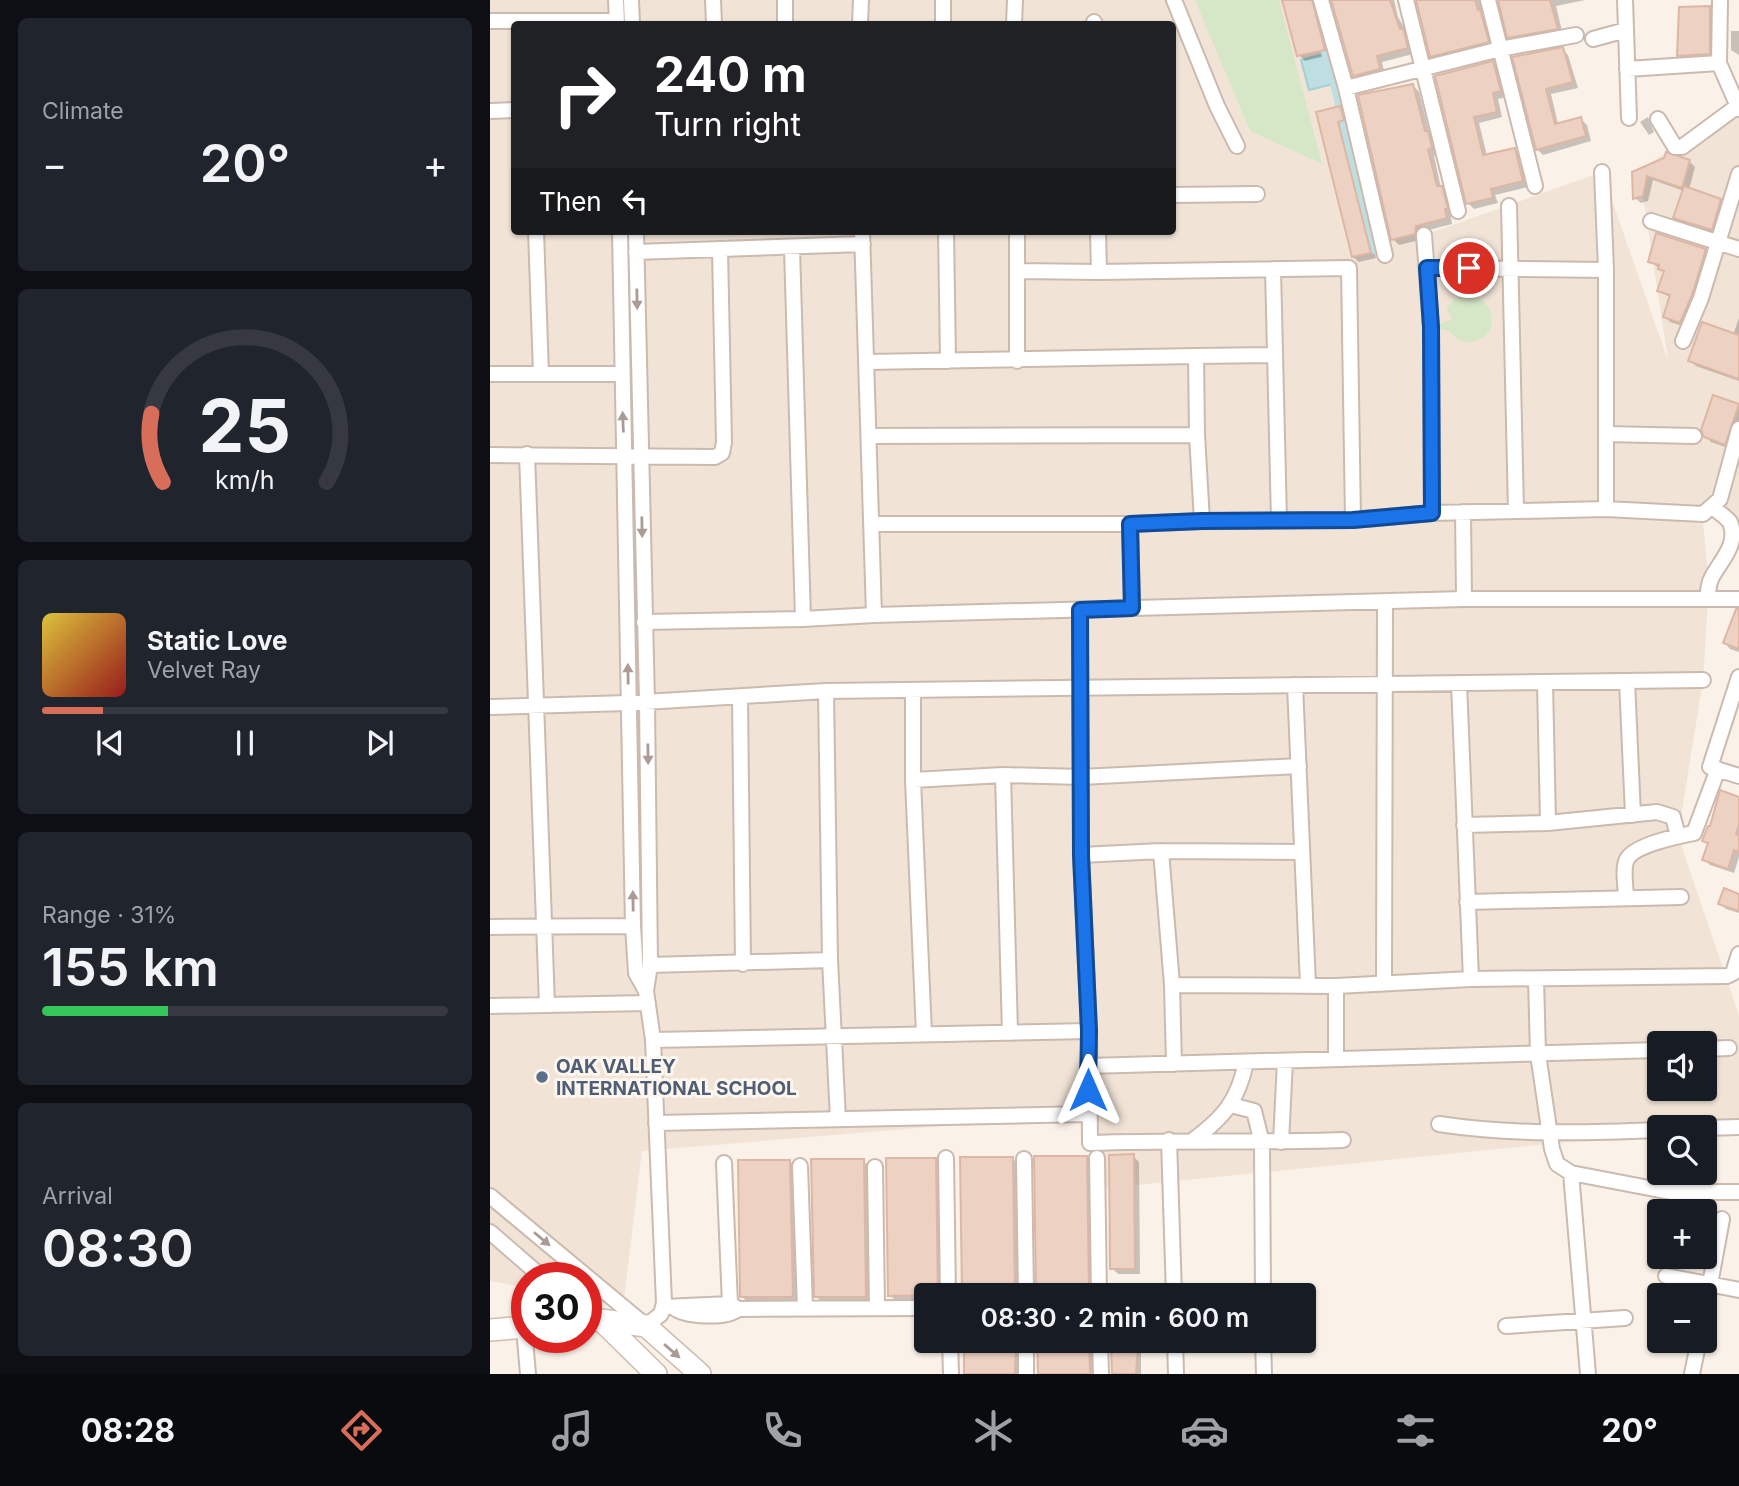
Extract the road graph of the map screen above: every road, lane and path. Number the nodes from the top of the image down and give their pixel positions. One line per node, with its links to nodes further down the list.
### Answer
1 (616, 0): 16 (street)
2 (631, 0): 17 (street)
3 (713, 0): 18 (street)
4 (785, 0): 19 (street)
5 (861, 0): 20 (street)
6 (943, 0): 21 (street)
7 (1015, 0): 22 (street)
8 (1174, 0): 36 (street)
9 (1321, 0): 30 (street)
10 (1405, 0): 28 (street)
11 (1488, 0): 26 (street)
12 (1625, 0): 23 (street)
13 (1720, 0): 27 (street)
14 (490, 21): 15 (street)
15 (511, 21)
16 (617, 21)
17 (632, 21)
18 (714, 21)
19 (785, 21)
20 (860, 21)
21 (943, 21)
22 (1014, 21)
23 (1626, 30): 25 (street); 29 (street)
24 (1576, 35): 26 (street)
25 (1594, 39)
26 (1500, 49): 28 (street); 39 (street)
27 (1719, 63): 29 (street); 31 (street)
28 (1423, 69): 30 (street); 43 (street)
29 (1627, 69): 34 (street)
30 (1346, 88): 58 (street)
31 (1738, 107): 35 (street)
32 (511, 110): 33 (street)
33 (490, 111)
34 (1629, 118)
35 (1658, 119)
36 (1237, 146)
37 (1602, 172): 62 (street)
38 (1739, 174): 53 (street)
39 (1535, 186)
40 (1257, 194): 41 (street)
41 (1176, 195)
42 (1509, 206): 61 (street)
43 (1458, 211)
44 (1651, 220): 53 (street)
45 (536, 235): 71 (street)
46 (620, 235): 73 (street)
47 (636, 235): 57 (street)
48 (946, 235): 69 (street)
49 (1017, 235): 63 (street)
50 (1098, 235): 64 (street)
51 (1424, 235): 59 (street)
52 (863, 238): 54 (street); 70 (street)
53 (1719, 241): 55 (street); 65 (street)
54 (792, 248): 56 (street); 100 (street)
55 (1739, 249)
56 (720, 250): 57 (street); 82 (street)
57 (636, 252): 82 (street, one-way to 82)
58 (1385, 256)
59 (1427, 268): 61 (street); 87 (street)
60 (1273, 269): 64 (street); 66 (street); 88 (street)
61 (1511, 269): 62 (street); 85 (street)
62 (1606, 270): 75 (street)
63 (1018, 271): 64 (street); 68 (street)
64 (1099, 272)
65 (1682, 341)
66 (1275, 355): 67 (street); 90 (street)
67 (1196, 356): 68 (street); 76 (street)
68 (1017, 360): 69 (street)
69 (948, 361): 70 (street)
70 (867, 362): 77 (street)
71 (541, 373): 72 (street); 73 (street)
72 (490, 374)
73 (622, 374): 81 (street, one-way to 73)
74 (1739, 429): 83 (street)
75 (1606, 434): 78 (street); 84 (street)
76 (1197, 435): 77 (street); 89 (street)
77 (869, 436): 91 (street)
78 (1694, 436)
79 (490, 454): 80 (street)
80 (527, 454): 81 (street); 115 (street)
81 (624, 455): 82 (street); 114 (street, one-way to 81)
82 (640, 455): 101 (street, one-way to 101)
83 (1713, 508): 84 (street); 94 (street)
84 (1606, 509): 85 (street)
85 (1516, 511): 86 (street)
86 (1463, 512): 87 (street); 93 (street)
87 (1432, 513): 88 (street)
88 (1353, 520): 90 (street)
89 (1202, 521): 90 (street); 92 (street)
90 (1279, 521)
91 (872, 524): 92 (street); 99 (street)
92 (1130, 524): 97 (street)
93 (1464, 599): 94 (street); 96 (street)
94 (1708, 599): 95 (street)
95 (1739, 599)
96 (1385, 602): 97 (street); 107 (street)
97 (1132, 608): 98 (street)
98 (1080, 610): 99 (street); 109 (street)
99 (874, 615): 100 (street)
100 (803, 620): 101 (street)
101 (644, 622): 113 (street)
102 (1739, 677): 118 (street)
103 (1703, 680): 104 (street)
104 (1627, 681): 105 (street); 123 (street)
105 (1545, 682): 106 (street); 124 (street)
106 (1459, 683): 107 (street); 125 (street)
107 (1385, 684): 108 (street); 142 (street)
108 (1295, 685): 109 (street); 117 (street)
109 (1080, 688): 110 (street); 121 (street)
110 (912, 690): 111 (street); 122 (street)
111 (827, 691): 112 (street); 137 (street)
112 (740, 697): 113 (street); 138 (street)
113 (647, 702): 114 (street); 139 (street, one-way to 139)
114 (628, 703): 115 (street); 134 (street, one-way to 114)
115 (536, 706): 116 (street); 133 (street)
116 (490, 707)
117 (1299, 766): 121 (street); 128 (street)
118 (1718, 769): 120 (street); 126 (street)
119 (1003, 775): 121 (street); 122 (street); 150 (street)
120 (1739, 776)
121 (1082, 777): 129 (street)
122 (913, 780): 151 (street)
123 (1633, 815): 124 (street); 126 (street)
124 (1548, 823): 125 (street)
125 (1464, 824): 132 (street)
126 (1678, 836): 131 (street)
127 (1161, 851): 128 (street); 129 (street); 143 (street)
128 (1302, 852): 144 (street)
129 (1081, 855): 149 (street)
130 (1681, 897): 131 (street)
131 (1626, 898): 132 (street)
132 (1467, 902): 140 (street)
133 (544, 926): 134 (street); 135 (street); 147 (street)
134 (633, 926): 146 (street)
135 (490, 928)
136 (1739, 954): 141 (street)
137 (830, 960): 138 (street); 152 (street)
138 (743, 964): 139 (street)
139 (650, 965): 146 (street)
140 (1471, 979): 141 (street); 142 (street)
141 (1536, 979): 157 (street)
142 (1384, 983): 145 (street)
143 (1172, 985): 144 (street); 161 (street)
144 (1308, 985): 145 (street)
145 (1336, 986): 158 (street)
146 (647, 997): 147 (street); 153 (street)
147 (547, 1005): 148 (street)
148 (490, 1006)
149 (1089, 1031): 150 (street); 162 (street)
150 (1010, 1033): 151 (street)
151 (924, 1034): 152 (street)
152 (832, 1038): 153 (street); 165 (street)
153 (653, 1040): 166 (street)
154 (1717, 1048): 155 (street)
155 (1728, 1048)
156 (1647, 1050): 157 (street)
157 (1538, 1054): 158 (street); 171 (street)
158 (1336, 1059): 159 (street)
159 (1285, 1061): 160 (street); 175 (street)
160 (1246, 1062): 161 (street); 163 (street)
161 (1174, 1064): 162 (street)
162 (1088, 1066): 164 (street)
163 (1231, 1105): 174 (street); 176 (street)
164 (1088, 1114): 165 (street); 172 (street)
165 (838, 1119): 166 (street)
166 (656, 1123): 200 (street)
167 (1438, 1124): 171 (street)
168 (1739, 1127): 169 (street)
169 (1717, 1128)
170 (1647, 1130): 171 (street)
171 (1549, 1132): 183 (street)
172 (1169, 1140): 174 (street); 193 (street)
173 (1343, 1140): 175 (street)
174 (1192, 1141): 176 (street)
175 (1282, 1142): 176 (street)
176 (1262, 1143): 194 (street)
177 (946, 1158): 190 (street)
178 (1097, 1158): 192 (street)
179 (1024, 1159): 191 (street)
180 (724, 1163): 199 (street)
181 (800, 1166): 201 (street)
182 (874, 1167): 202 (street)
183 (1571, 1173): 184 (street); 206 (street)
184 (1739, 1192)
185 (490, 1196): 207 (street, one-way to 207)
186 (1722, 1219): 196 (street)
187 (490, 1232): 188 (street)
188 (525, 1262)
189 (1667, 1276): 195 (street)
190 (948, 1283)
191 (1026, 1283)
192 (1099, 1283)
193 (1174, 1283)
194 (1263, 1283)
195 (1702, 1283)
196 (1712, 1283)
197 (1717, 1286): 198 (street)
198 (1739, 1290)
199 (734, 1306): 200 (street); 201 (street)
200 (668, 1307): 207 (street)
201 (805, 1308): 202 (street)
202 (877, 1308): 203 (street)
203 (914, 1308)
204 (1625, 1318): 206 (street)
205 (602, 1319): 207 (street)
206 (1583, 1321): 208 (street); 227 (street)
207 (646, 1326): 221 (street, one-way to 221)
208 (1506, 1326)
209 (602, 1327): 220 (street)
210 (511, 1328): 211 (street)
211 (490, 1330)
212 (527, 1353): 219 (street)
213 (950, 1353): 222 (street)
214 (1026, 1353): 223 (street)
215 (1100, 1353): 224 (street)
216 (1175, 1353): 225 (street)
217 (1264, 1353): 226 (street)
218 (1696, 1353): 228 (street)
219 (528, 1374)
220 (656, 1374)
221 (700, 1374)
222 (951, 1374)
223 (1026, 1374)
224 (1101, 1374)
225 (1176, 1374)
226 (1264, 1374)
227 (1588, 1374)
228 (1692, 1374)

